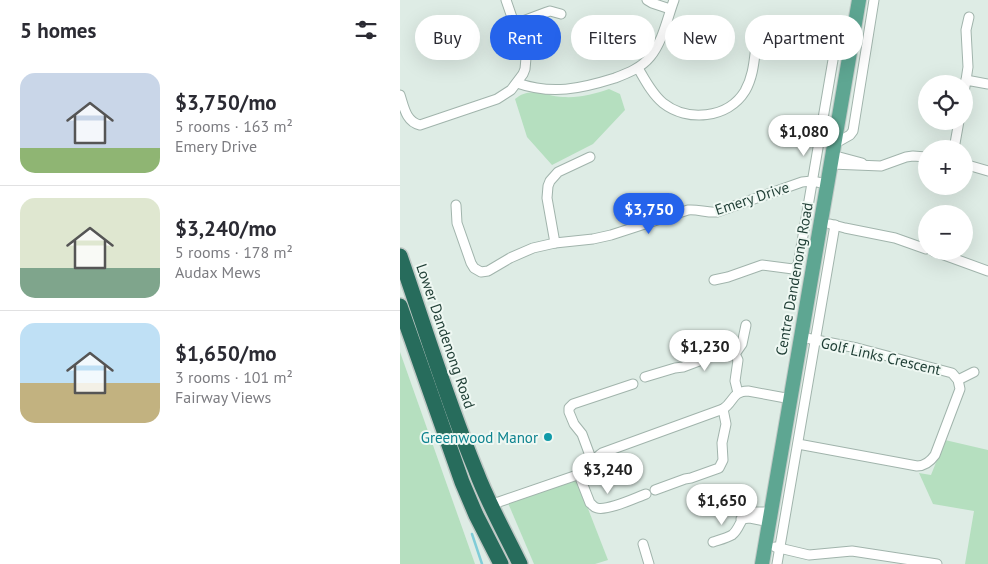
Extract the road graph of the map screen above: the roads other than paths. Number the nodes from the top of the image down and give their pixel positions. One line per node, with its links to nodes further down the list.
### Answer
1 (506, 0): 7 (street)
2 (647, 0): 5 (street)
3 (859, 0): 19 (main road, Centre Dandenong Road)
4 (874, 0): 19 (street)
5 (672, 4): 13 (street)
6 (561, 14): 8 (street)
7 (512, 15)
8 (539, 15)
9 (969, 17): 14 (street)
10 (521, 60): 15 (street)
11 (754, 60): 13 (street)
12 (833, 60): 24 (street, Centre Dandenong Road)
13 (638, 68): 15 (street)
14 (967, 75)
15 (519, 80): 18 (street)
16 (973, 81): 17 (street)
17 (988, 84)
18 (400, 95)
19 (832, 154): 20 (street); 25 (main road, Centre Dandenong Road)
20 (918, 156)
21 (590, 157): 29 (street)
22 (973, 167): 23 (street)
23 (988, 171)
24 (812, 181): 25 (street, Emery Drive); 29 (street, Emery Drive); 34 (street, Centre Dandenong Road)
25 (827, 184): 27 (main road, Centre Dandenong Road)
26 (456, 205): 29 (street, Emery Drive)
27 (820, 226): 28 (street); 37 (main road, Centre Dandenong Road)
28 (835, 228): 30 (street); 38 (street, Centre Dandenong Road)
29 (555, 242)
30 (918, 246)
31 (400, 256): 50 (highway, Lower Dandenong Road)
32 (958, 260): 33 (street)
33 (988, 271)
34 (714, 280)
35 (400, 306): 57 (highway)
36 (746, 325): 39 (street)
37 (801, 337): 38 (street, Golf Links Crescent); 45 (main road, Centre Dandenong Road)
38 (816, 340): 42 (street, Golf Links Crescent); 47 (street, Centre Dandenong Road)
39 (735, 354): 41 (street); 44 (street)
40 (974, 372): 42 (street, Golf Links Crescent)
41 (645, 378)
42 (958, 380): 47 (street, Golf Links Crescent)
43 (633, 384): 48 (street)
44 (738, 393): 45 (street); 46 (street)
45 (790, 398): 51 (main road, Centre Dandenong Road)
46 (723, 409): 48 (street); 49 (street)
47 (798, 444): 55 (street, Centre Dandenong Road)
48 (592, 461): 49 (street)
49 (579, 475): 50 (street)
50 (490, 506): 58 (highway, Lower Dandenong Road)
51 (770, 517): 52 (street); 54 (main road, Centre Dandenong Road)
52 (713, 542)
53 (643, 544): 59 (street)
54 (765, 545): 55 (street); 60 (main road, Centre Dandenong Road)
55 (780, 548): 56 (street); 61 (street, Centre Dandenong Road)
56 (883, 560): 62 (street)
57 (501, 564)
58 (520, 564)
59 (650, 564)
60 (762, 564)
61 (777, 564)
62 (938, 564)

